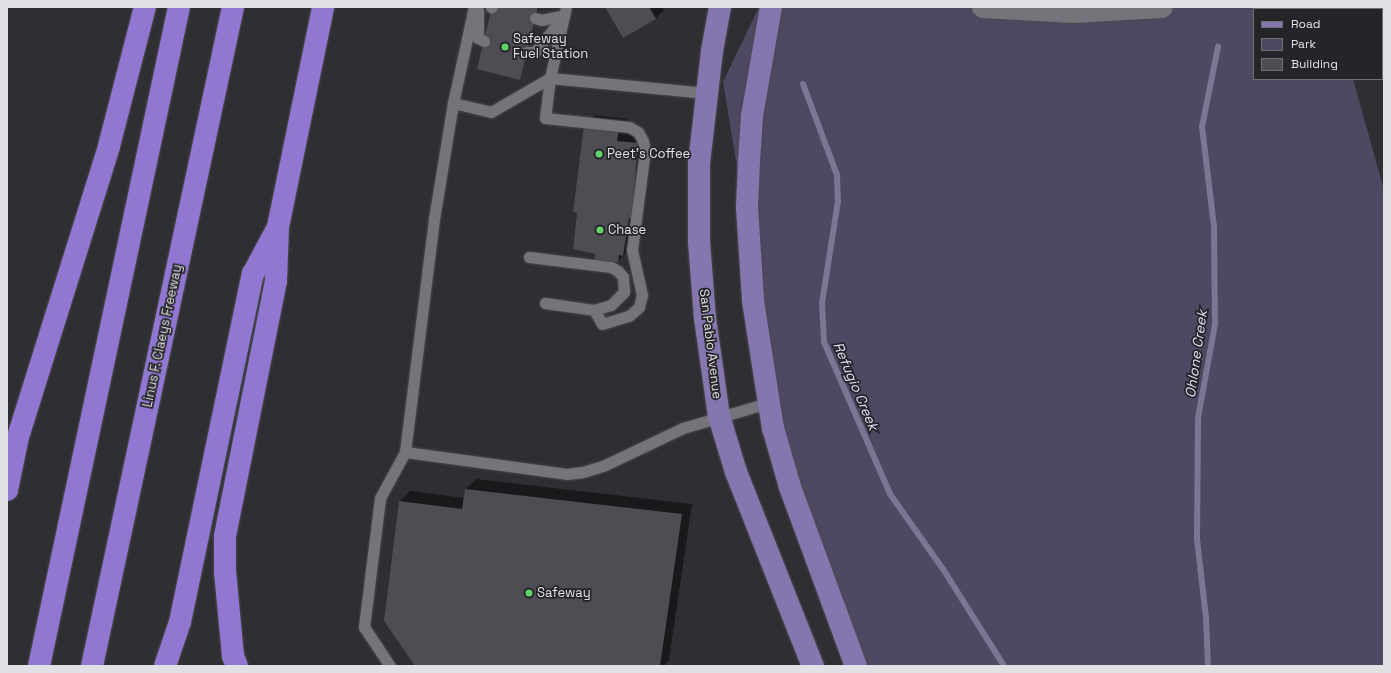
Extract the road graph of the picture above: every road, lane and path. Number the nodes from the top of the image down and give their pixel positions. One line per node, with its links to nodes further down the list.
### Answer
1 (145, 7): 25 (highway)
2 (179, 7): 29 (highway)
3 (233, 7): 30 (highway, Linus F. Claeys Freeway)
4 (323, 7): 19 (highway)
5 (474, 7): 18 (lane)
6 (478, 7): 14 (lane)
7 (720, 7): 17 (main road, San Pablo Avenue)
8 (771, 7): 23 (main road)
9 (983, 7): 12 (street)
10 (1162, 7): 12 (street)
11 (563, 9): 13 (lane); 15 (lane); 16 (lane)
12 (1091, 9)
13 (535, 18)
14 (484, 41)
15 (527, 52)
16 (550, 78): 17 (lane); 18 (lane); 22 (lane)
17 (706, 93): 24 (main road, San Pablo Avenue)
18 (453, 103): 26 (lane)
19 (278, 227): 31 (highway); 32 (highway)
20 (529, 257): 22 (lane)
21 (545, 303): 22 (lane)
22 (594, 310)
23 (768, 403): 24 (lane); 35 (main road)
24 (719, 416): 26 (lane); 34 (main road, San Pablo Avenue)
25 (18, 437): 27 (highway); 28 (highway)
26 (405, 452): 33 (lane)
27 (7, 458)
28 (7, 490)
29 (39, 666)
30 (92, 666)
31 (165, 666)
32 (237, 666)
33 (390, 666)
34 (813, 666)
35 (856, 666)

